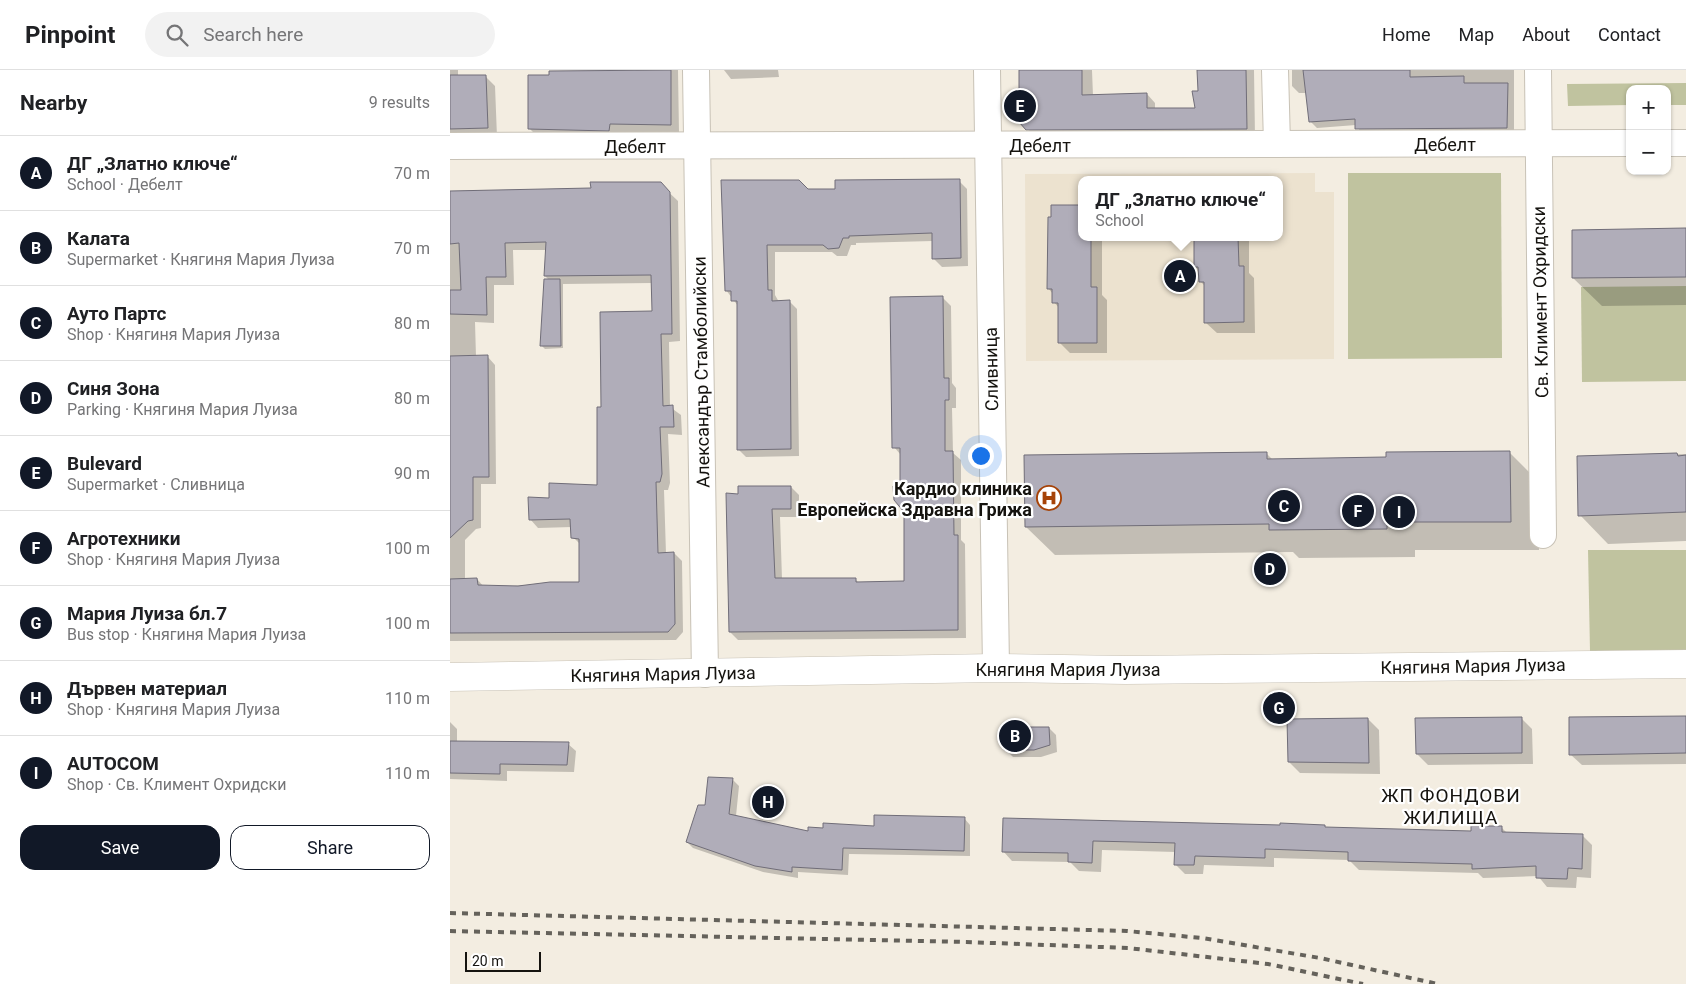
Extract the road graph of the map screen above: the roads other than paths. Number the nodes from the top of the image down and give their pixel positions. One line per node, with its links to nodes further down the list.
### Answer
1 (696, 70): 12 (street, Александър Стамболийски)
2 (987, 70): 10 (street, Сливница)
3 (1275, 70): 7 (street)
4 (1538, 70): 8 (street, Св. Климент Охридски)
5 (1671, 143): 6 (street)
6 (1686, 143)
7 (1277, 144): 8 (street, Дебелт); 10 (street, Дебелт)
8 (1538, 144): 9 (street, Дебелт); 13 (street, Св. Климент Охридски)
9 (1626, 144)
10 (987, 145): 12 (street, Дебелт); 15 (street, Сливница)
11 (450, 146): 12 (street, Дебелт)
12 (698, 146): 16 (street, Александър Стамболийски)
13 (1543, 535)
14 (1686, 664): 15 (main road, Княгиня Мария Луиза)
15 (996, 668): 16 (main road, Княгиня Мария Луиза)
16 (705, 674): 17 (main road, Княгиня Мария Луиза)
17 (450, 677)

